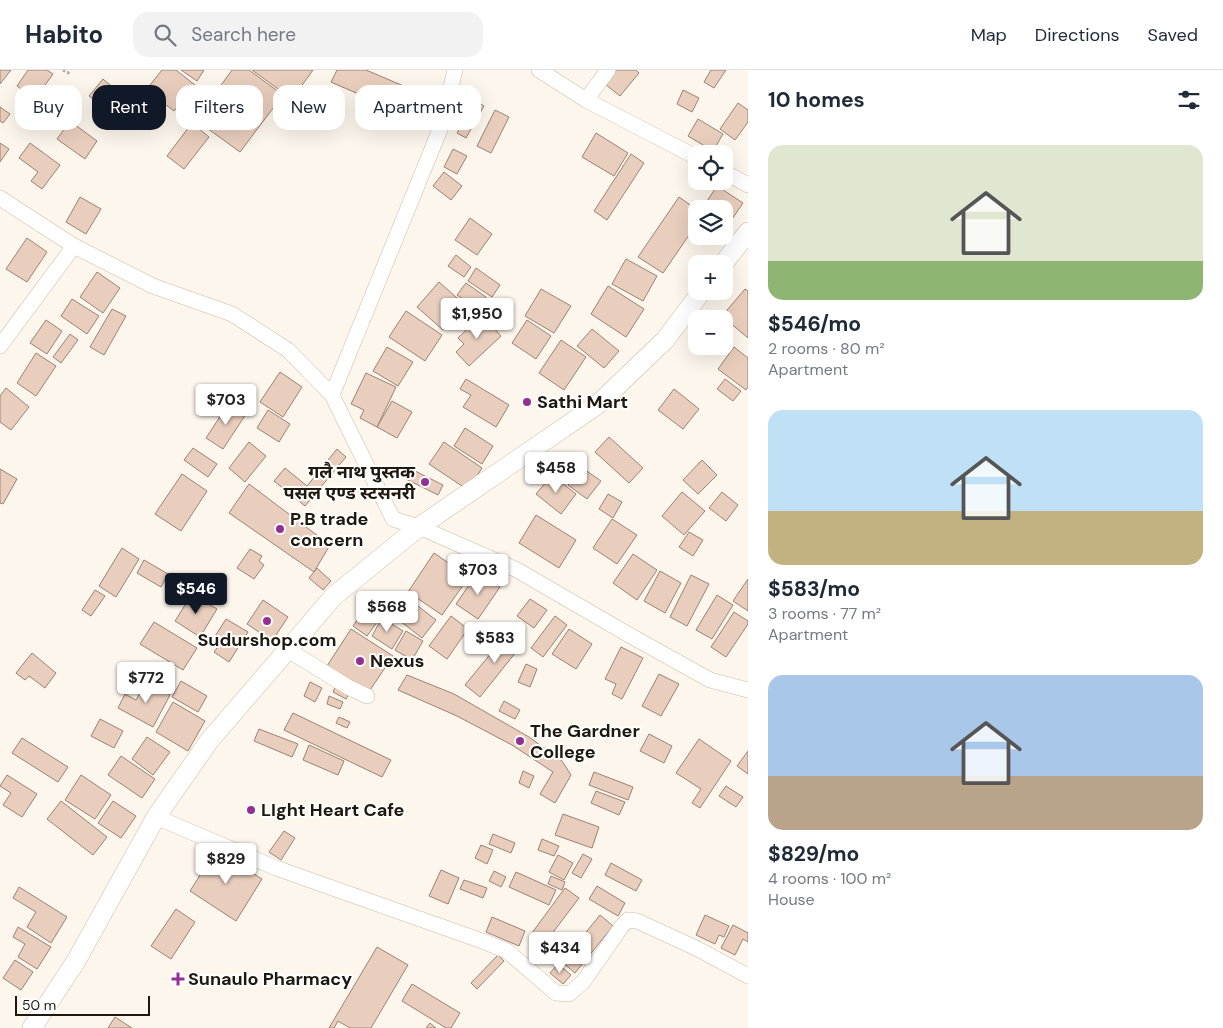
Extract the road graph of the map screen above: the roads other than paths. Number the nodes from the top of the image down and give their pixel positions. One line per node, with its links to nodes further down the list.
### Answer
1 (455, 70): 14 (street)
2 (539, 70): 4 (street)
3 (608, 70): 4 (street)
4 (586, 100): 5 (street)
5 (688, 154)
6 (733, 177): 7 (street)
7 (748, 185)
8 (0, 198): 10 (street)
9 (748, 232): 11 (street)
10 (74, 246): 13 (street); 14 (street)
11 (730, 255)
12 (695, 300): 15 (street)
13 (0, 346)
14 (332, 395): 15 (street)
15 (419, 527): 16 (street); 17 (street)
16 (288, 650): 18 (street); 19 (street)
17 (748, 690)
18 (367, 696)
19 (156, 817): 20 (street); 21 (street)
20 (748, 976)
21 (32, 1028)

